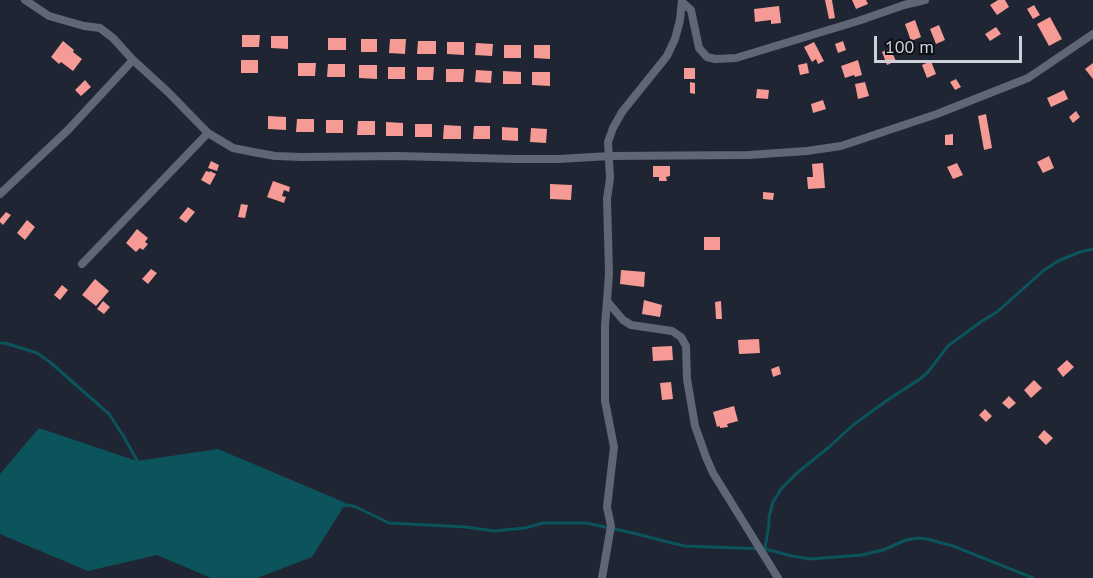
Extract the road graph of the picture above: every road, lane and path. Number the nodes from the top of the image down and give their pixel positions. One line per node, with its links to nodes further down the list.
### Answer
1 (25, 0): 5 (street)
2 (925, 0): 3 (street)
3 (682, 1): 7 (street)
4 (1093, 34): 7 (street)
5 (133, 60): 6 (street); 8 (street)
6 (208, 133): 7 (street); 9 (street)
7 (609, 156): 10 (street)
8 (0, 194)
9 (82, 264)
10 (607, 301): 11 (street); 12 (street)
11 (602, 578)
12 (778, 578)

